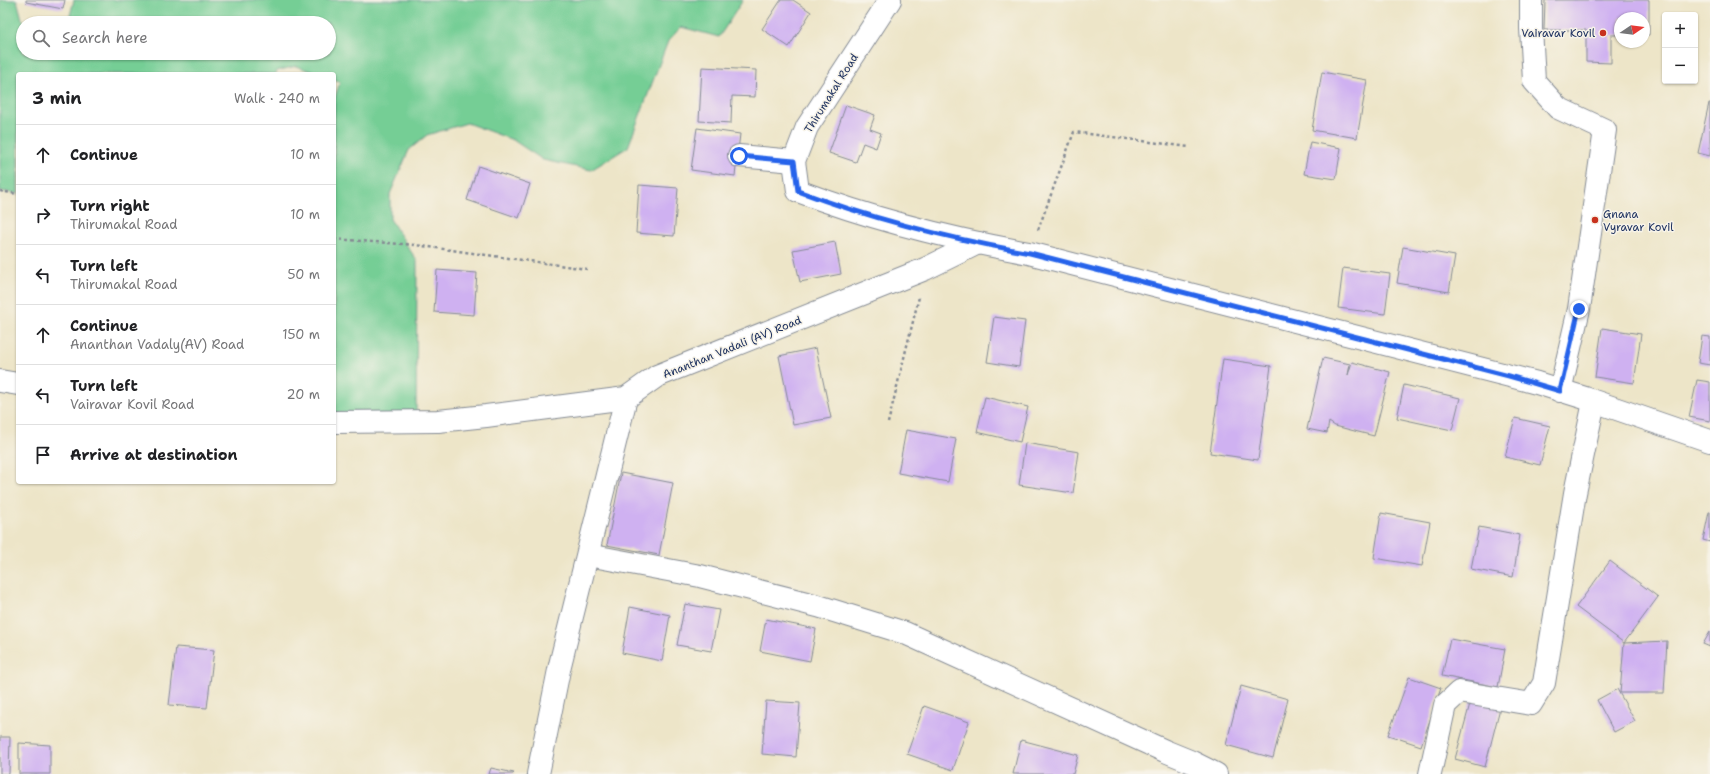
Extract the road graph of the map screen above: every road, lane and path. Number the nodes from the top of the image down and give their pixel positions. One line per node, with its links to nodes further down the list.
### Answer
1 (890, 0): 5 (street, Thirumakal Road)
2 (1531, 0): 15 (street)
3 (1189, 147): 10 (path)
4 (739, 156): 5 (street)
5 (794, 161): 9 (street, Thirumakal Road)
6 (0, 191): 7 (path)
7 (16, 194)
8 (336, 239): 11 (path)
9 (981, 244): 10 (street); 12 (street, Ananthan Vadali (AV) Road)
10 (1030, 253): 15 (street)
11 (587, 269)
12 (925, 269): 16 (street, Ananthan Vadali (AV) Road); 19 (path)
13 (0, 381): 14 (street)
14 (16, 384)
15 (1560, 391): 17 (street)
16 (626, 398): 18 (street, Ananthan Vadali (AV) Road); 21 (street)
17 (1594, 402): 20 (street); 24 (street)
18 (336, 422)
19 (888, 423)
20 (1710, 441)
21 (588, 555): 22 (street); 23 (street)
22 (538, 774)
23 (1216, 774)
24 (1430, 774)

